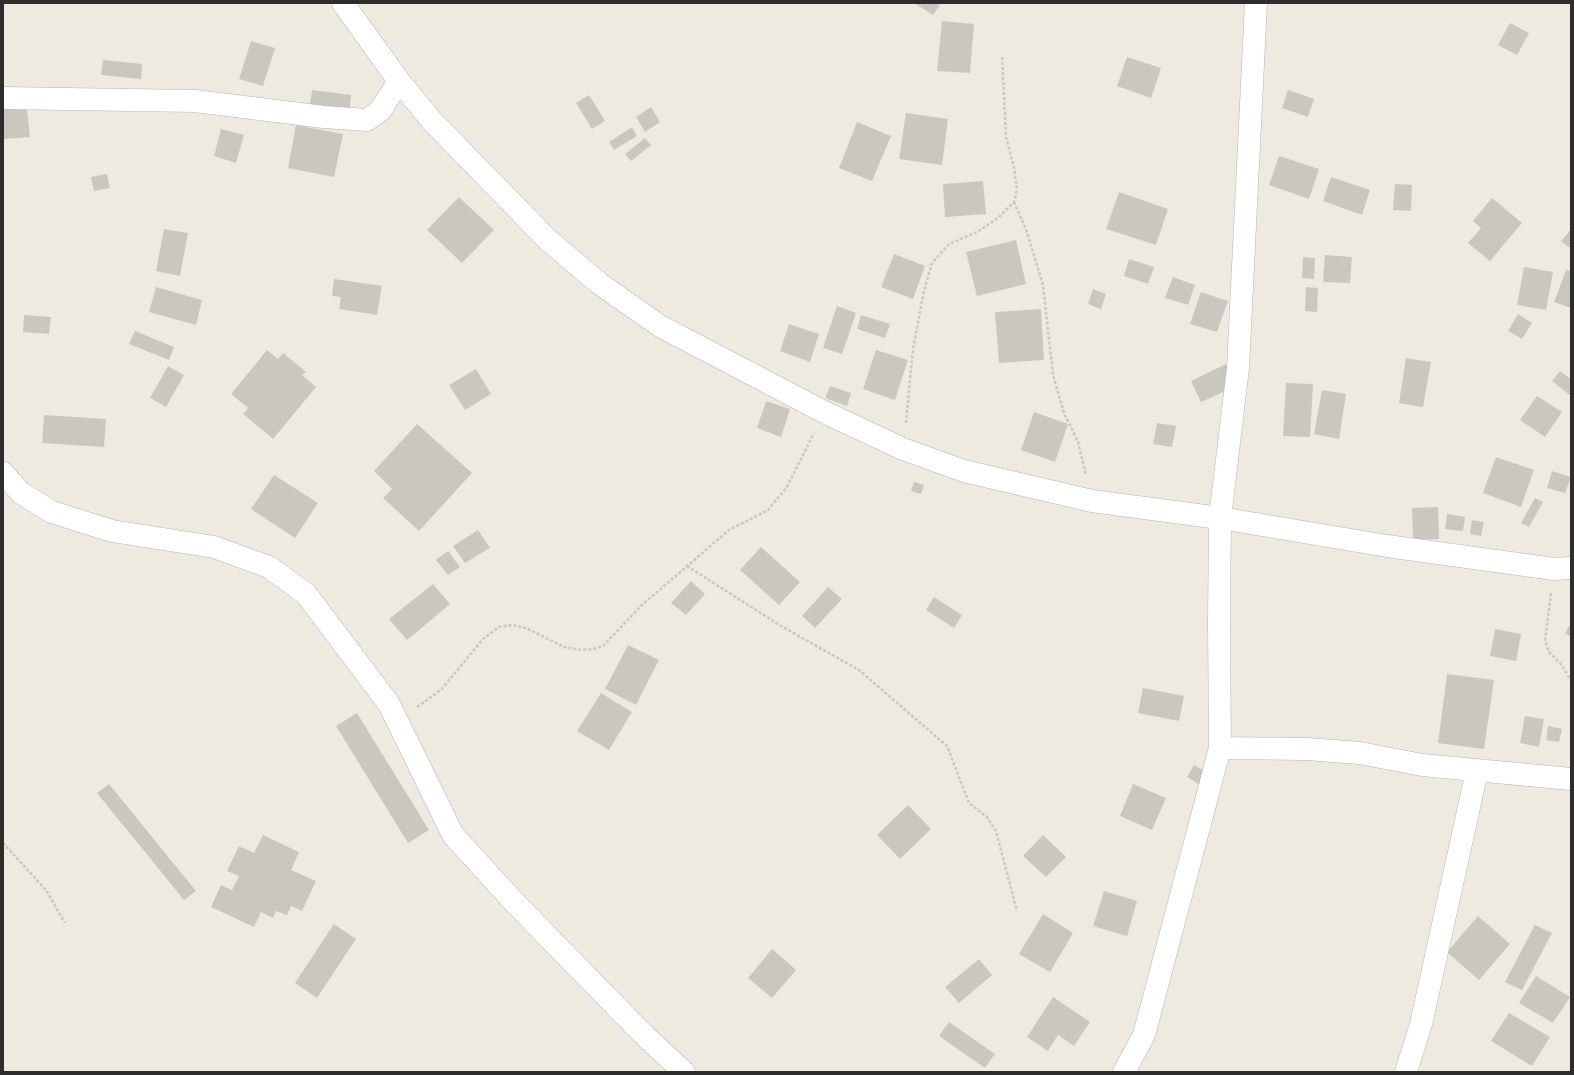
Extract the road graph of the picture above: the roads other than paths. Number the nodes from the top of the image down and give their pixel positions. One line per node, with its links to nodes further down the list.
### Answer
1 (343, 3): 3 (street)
2 (1256, 3): 6 (street)
3 (399, 81): 4 (street); 6 (street)
4 (3, 98)
5 (3, 473): 11 (street)
6 (1220, 518): 7 (street); 8 (street)
7 (1563, 569)
8 (1220, 748): 9 (street); 12 (street)
9 (1477, 771): 10 (street); 13 (street)
10 (1571, 779)
11 (684, 1072)
12 (1124, 1072)
13 (1406, 1072)

